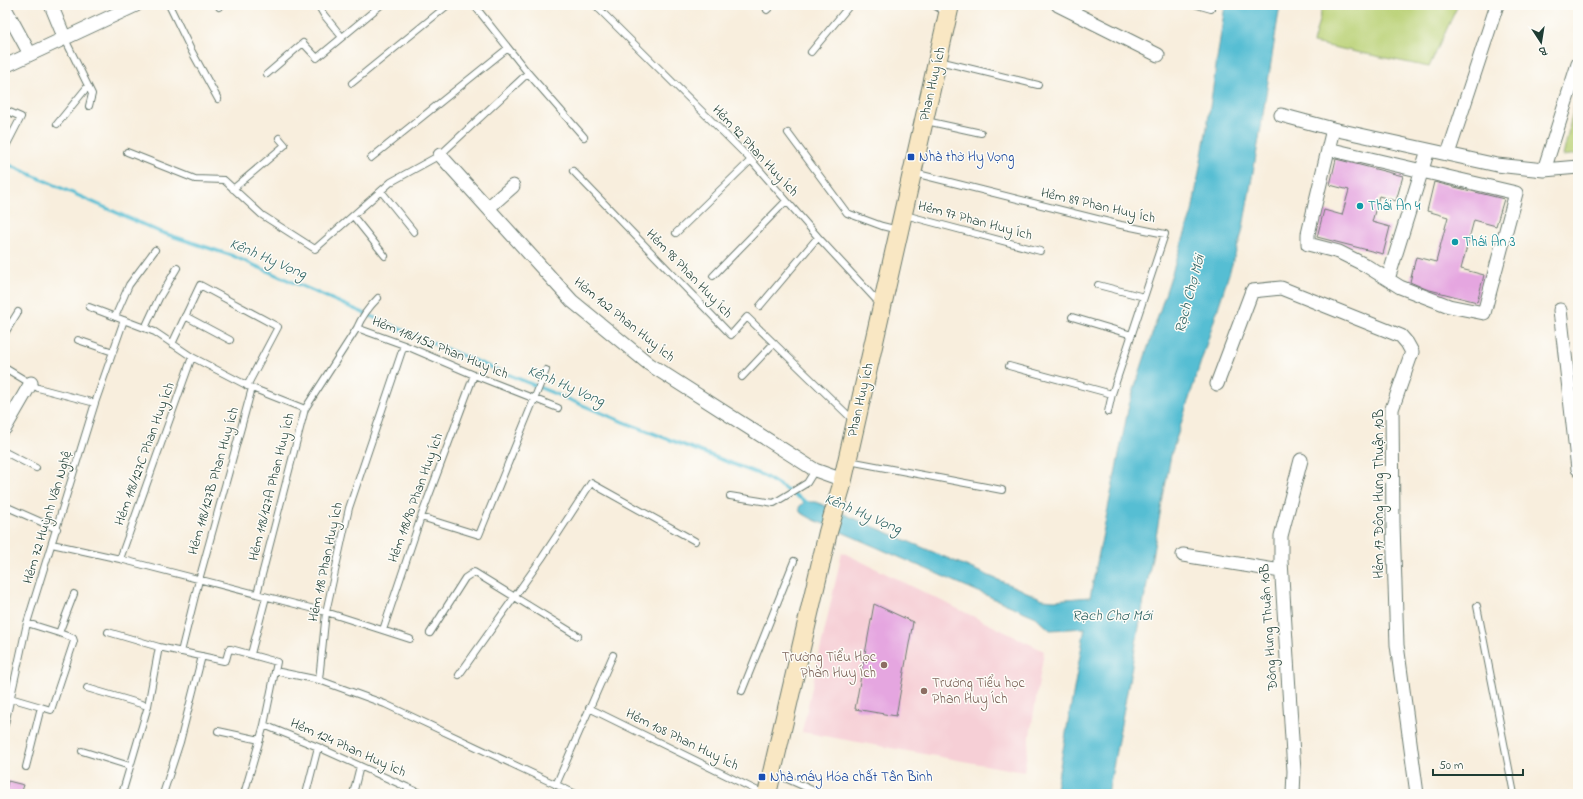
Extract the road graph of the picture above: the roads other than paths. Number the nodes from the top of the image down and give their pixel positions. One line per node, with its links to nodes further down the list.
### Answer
1 (51, 5): 17 (street)
2 (136, 5): 17 (street)
3 (169, 5): 30 (lane)
4 (318, 5): 16 (lane)
5 (381, 5): 16 (lane)
6 (448, 5): 27 (lane)
7 (474, 5): 18 (lane)
8 (595, 5): 48 (lane, Hẻm 92 Phan Huy Ích)
9 (850, 5): 19 (lane)
10 (1058, 5): 21 (street)
11 (1197, 5): 15 (lane)
12 (1497, 5): 45 (street)
13 (5, 8): 20 (street)
14 (944, 8): 22 (main road, Phan Huy Ích)
15 (1211, 9)
16 (342, 37): 26 (lane)
17 (65, 38): 20 (street); 29 (lane)
18 (508, 48): 25 (lane); 47 (lane)
19 (811, 52)
20 (30, 54): 24 (street)
21 (1158, 55)
22 (938, 60): 28 (lane); 34 (main road, Phan Huy Ích)
23 (1578, 64): 50 (street)
24 (5, 66)
25 (528, 73): 40 (lane); 46 (lane)
26 (267, 74)
27 (352, 83)
28 (1038, 85)
29 (88, 86): 31 (lane); 35 (lane)
30 (218, 99)
31 (89, 106)
32 (5, 110): 41 (lane)
33 (1281, 115): 36 (street)
34 (924, 121): 38 (lane); 53 (main road, Phan Huy Ích)
35 (57, 124)
36 (1333, 129): 42 (street); 43 (street)
37 (788, 133): 60 (lane, Hẻm 97 Phan Huy Ích)
38 (981, 134)
39 (280, 138): 55 (lane)
40 (584, 138)
41 (5, 148)
42 (1328, 150): 52 (street); 69 (street)
43 (1428, 150): 45 (street); 52 (street)
44 (127, 152): 55 (lane)
45 (1448, 154): 50 (street)
46 (440, 155): 56 (lane); 58 (street, Hẻm 102 Phan Huy Ích)
47 (371, 158)
48 (751, 160): 57 (lane, Hẻm 92 Phan Huy Ích); 62 (lane)
49 (1578, 167): 50 (street)
50 (1544, 170)
51 (573, 171): 88 (lane, Hẻm 98 Phan Huy Ích)
52 (1423, 171): 69 (street); 69 (street)
53 (913, 172): 60 (main road, Phan Huy Ích); 71 (lane, Hẻm 89 Phan Huy Ích)
54 (513, 186): 58 (street)
55 (233, 189): 59 (lane)
56 (381, 192): 59 (lane); 61 (lane)
57 (786, 201): 63 (lane, Hẻm 92 Phan Huy Ích); 68 (lane)
58 (488, 208): 114 (street, Hẻm 102 Phan Huy Ích)
59 (353, 216): 66 (lane)
60 (902, 223): 65 (lane, Hẻm 97 Phan Huy Ích); 75 (main road, Phan Huy Ích)
61 (414, 232)
62 (676, 233)
63 (818, 236): 73 (lane); 75 (lane, Hẻm 92 Phan Huy Ích)
64 (155, 250): 79 (lane)
65 (1040, 251)
66 (385, 256)
67 (177, 268): 82 (lane)
68 (713, 276)
69 (1388, 279)
70 (1098, 285): 71 (lane)
71 (1144, 297): 85 (lane, Hẻm 89 Phan Huy Ích)
72 (378, 298): 83 (lane, Hẻm 118/127A Phan Huy Ích)
73 (760, 306)
74 (89, 307): 79 (lane)
75 (883, 307): 107 (main road, Phan Huy Ích)
76 (1560, 310): 113 (street)
77 (18, 312): 84 (lane)
78 (185, 316): 87 (lane); 89 (lane); 100 (lane, Hẻm 118/127B Phan Huy Ích)
79 (115, 317): 81 (lane)
80 (1072, 317): 85 (lane)
81 (124, 320): 82 (lane); 91 (lane, Hẻm 72 Huỳnh Văn Nghệ)
82 (145, 328): 89 (lane)
83 (357, 328): 90 (lane, Hẻm 118/152 Phan Huy Ích); 105 (lane, Hẻm 118/127A Phan Huy Ích)
84 (5, 333)
85 (1132, 335): 101 (lane, Hẻm 89 Phan Huy Ích)
86 (78, 340): 91 (lane)
87 (230, 340)
88 (774, 343): 97 (lane); 107 (lane, Hẻm 98 Phan Huy Ích)
89 (172, 344): 92 (lane)
90 (404, 345): 96 (lane, Hẻm 118/152 Phan Huy Ích); 133 (lane, Hẻm 118 Phan Huy Ích)
91 (113, 352): 103 (lane, Hẻm 72 Huỳnh Văn Nghệ)
92 (192, 357): 100 (lane); 124 (lane, Hẻm 118/127C Phan Huy Ích)
93 (1009, 366): 101 (lane)
94 (5, 368): 98 (lane)
95 (546, 370): 102 (lane)
96 (474, 375): 102 (lane, Hẻm 118/152 Phan Huy Ích); 119 (lane, Hẻm 118/90 Phan Huy Ích)
97 (742, 377)
98 (31, 383): 103 (lane); 108 (street)
99 (1217, 384): 176 (street, Hẻm 17 Đông Hưng Thuận 10B)
100 (250, 387): 105 (lane); 127 (lane, Hẻm 118/127B Phan Huy Ích)
101 (1112, 394): 106 (lane, Hẻm 89 Phan Huy Ích)
102 (534, 398): 104 (lane, Hẻm 118/152 Phan Huy Ích); 119 (lane)
103 (95, 403): 120 (lane, Hẻm 72 Huỳnh Văn Nghệ)
104 (558, 408)
105 (305, 409): 129 (lane, Hẻm 118/127A Phan Huy Ích)
106 (1108, 412)
107 (856, 423): 111 (main road, Phan Huy Ích)
108 (5, 428)
109 (5, 452): 112 (lane)
110 (1301, 460): 126 (street, Đông Hưng Thuận 10B)
111 (847, 461): 115 (main road, Phan Huy Ích); 116 (lane)
112 (36, 468)
113 (1578, 469)
114 (815, 470): 115 (street, Hẻm 102 Phan Huy Ích); 117 (lane)
115 (842, 484): 164 (main road, Phan Huy Ích)
116 (1002, 490)
117 (730, 496)
118 (5, 506): 120 (lane)
119 (421, 517): 135 (lane, Hẻm 118/90 Phan Huy Ích)
120 (56, 529): 122 (lane, Hẻm 72 Huỳnh Văn Nghệ)
121 (695, 541): 131 (lane)
122 (52, 544): 124 (lane); 134 (lane, Hẻm 72 Huỳnh Văn Nghệ)
123 (1183, 555): 126 (street)
124 (120, 559): 127 (lane)
125 (794, 561): 150 (lane)
126 (1281, 571): 175 (street, Đông Hưng Thuận 10B)
127 (199, 580): 129 (lane); 142 (lane, Hẻm 118/127B Phan Huy Ích)
128 (74, 594): 137 (lane)
129 (258, 594): 130 (lane)
130 (266, 596): 133 (lane); 143 (lane)
131 (514, 597): 138 (lane); 139 (lane); 147 (lane)
132 (1477, 606): 177 (lane)
133 (326, 612): 135 (lane); 148 (lane, Hẻm 118 Phan Huy Ích)
134 (27, 623): 137 (lane); 151 (lane, Hẻm 72 Huỳnh Văn Nghệ)
135 (383, 630): 140 (lane)
136 (108, 632): 141 (lane)
137 (59, 633): 153 (lane)
138 (430, 633)
139 (578, 636)
140 (410, 640)
141 (159, 647): 142 (lane); 152 (lane)
142 (181, 652): 145 (lane)
143 (251, 654): 145 (lane); 146 (lane)
144 (613, 655): 154 (lane)
145 (202, 656): 167 (lane)
146 (275, 671): 148 (lane); 156 (lane)
147 (459, 675)
148 (319, 680): 165 (lane)
149 (87, 688): 152 (lane)
150 (742, 691)
151 (10, 698): 153 (lane); 155 (lane, Hẻm 72 Huỳnh Văn Nghệ)
152 (148, 706): 161 (lane)
153 (41, 707): 163 (lane)
154 (589, 708): 165 (lane); 173 (lane, Hẻm 108 Phan Huy Ích)
155 (5, 724)
156 (264, 724): 158 (lane); 159 (lane, Hẻm 124 Phan Huy Ích)
157 (218, 730): 158 (lane)
158 (260, 740): 168 (lane)
159 (318, 747): 162 (lane, Hẻm 124 Phan Huy Ích); 169 (lane)
160 (82, 751): 161 (lane)
161 (130, 766): 166 (lane)
162 (360, 766): 170 (lane); 171 (lane, Hẻm 124 Phan Huy Ích)
163 (26, 767)
164 (771, 772): 173 (main road, Phan Huy Ích); 174 (lane)
165 (556, 785): 172 (lane)
166 (122, 794)
167 (163, 794)
168 (244, 794)
169 (306, 794)
170 (353, 794)
171 (422, 794)
172 (576, 794)
173 (765, 794)
174 (821, 794)
175 (1293, 794)
176 (1417, 794)
177 (1514, 794)

